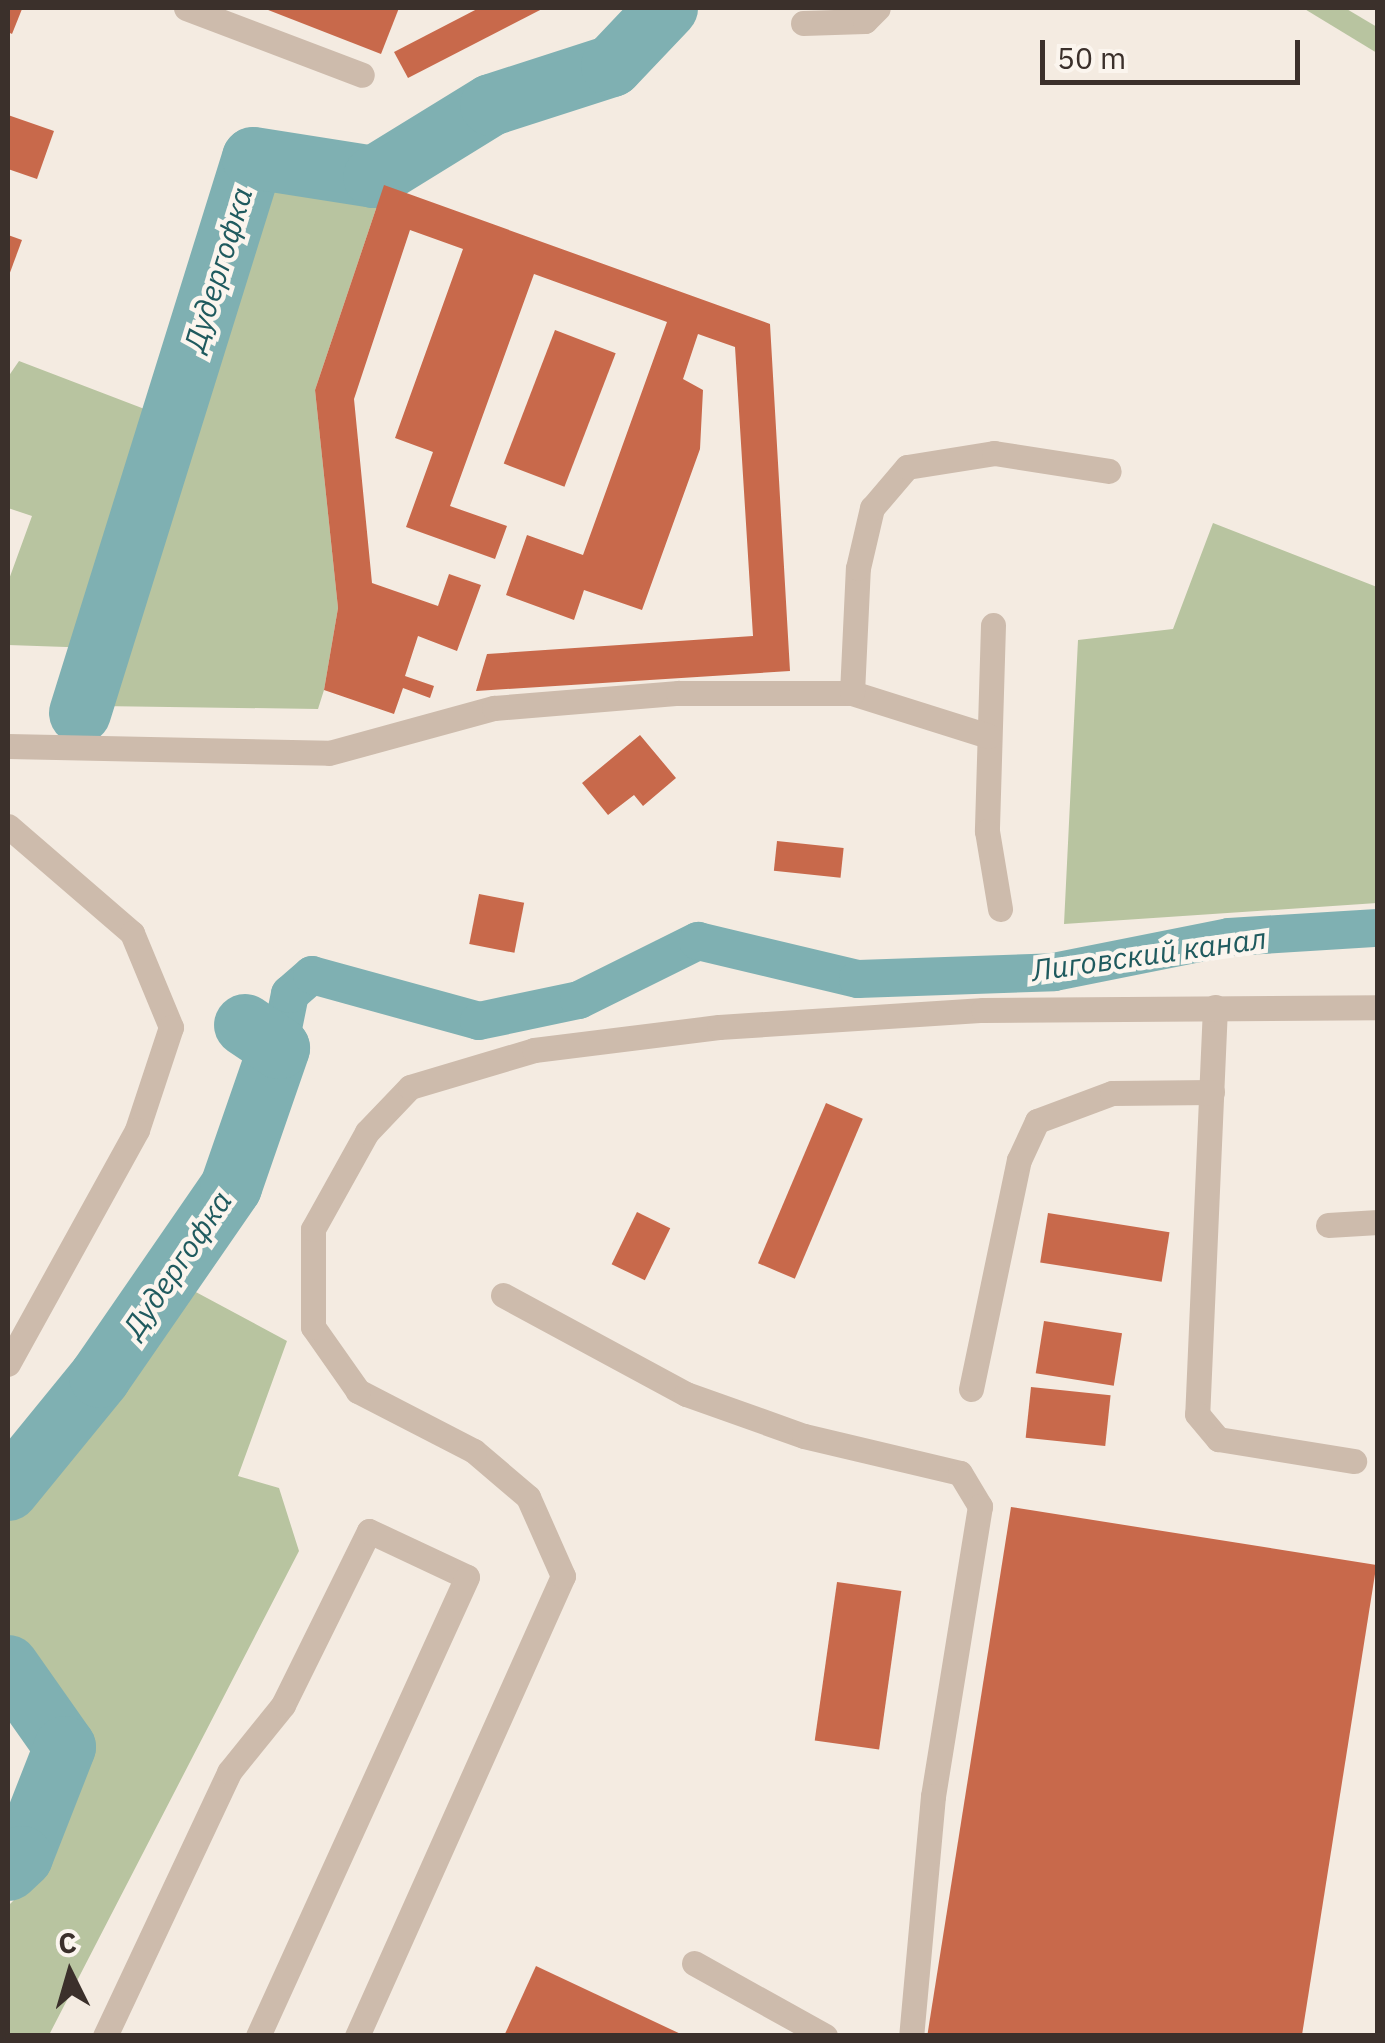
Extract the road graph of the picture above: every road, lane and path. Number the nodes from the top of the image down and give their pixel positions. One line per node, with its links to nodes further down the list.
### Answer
1 (186, 8): 4 (street)
2 (878, 8): 3 (street)
3 (802, 23)
4 (362, 75)
5 (1110, 470): 7 (street)
6 (993, 625): 8 (street)
7 (852, 694): 8 (street); 9 (street)
8 (988, 736): 11 (street)
9 (8, 746)
10 (8, 826): 18 (street)
11 (1000, 909)
12 (1215, 1007): 13 (street); 14 (street); 24 (street)
13 (1378, 1007)
14 (1212, 1092): 19 (street); 20 (street)
15 (1378, 1222): 16 (street)
16 (1328, 1226)
17 (503, 1295): 26 (street)
18 (8, 1364)
19 (971, 1390)
20 (1354, 1461)
21 (694, 1964): 25 (street)
22 (105, 2036): 23 (street)
23 (258, 2036)
24 (357, 2036)
25 (826, 2036)
26 (911, 2036)

